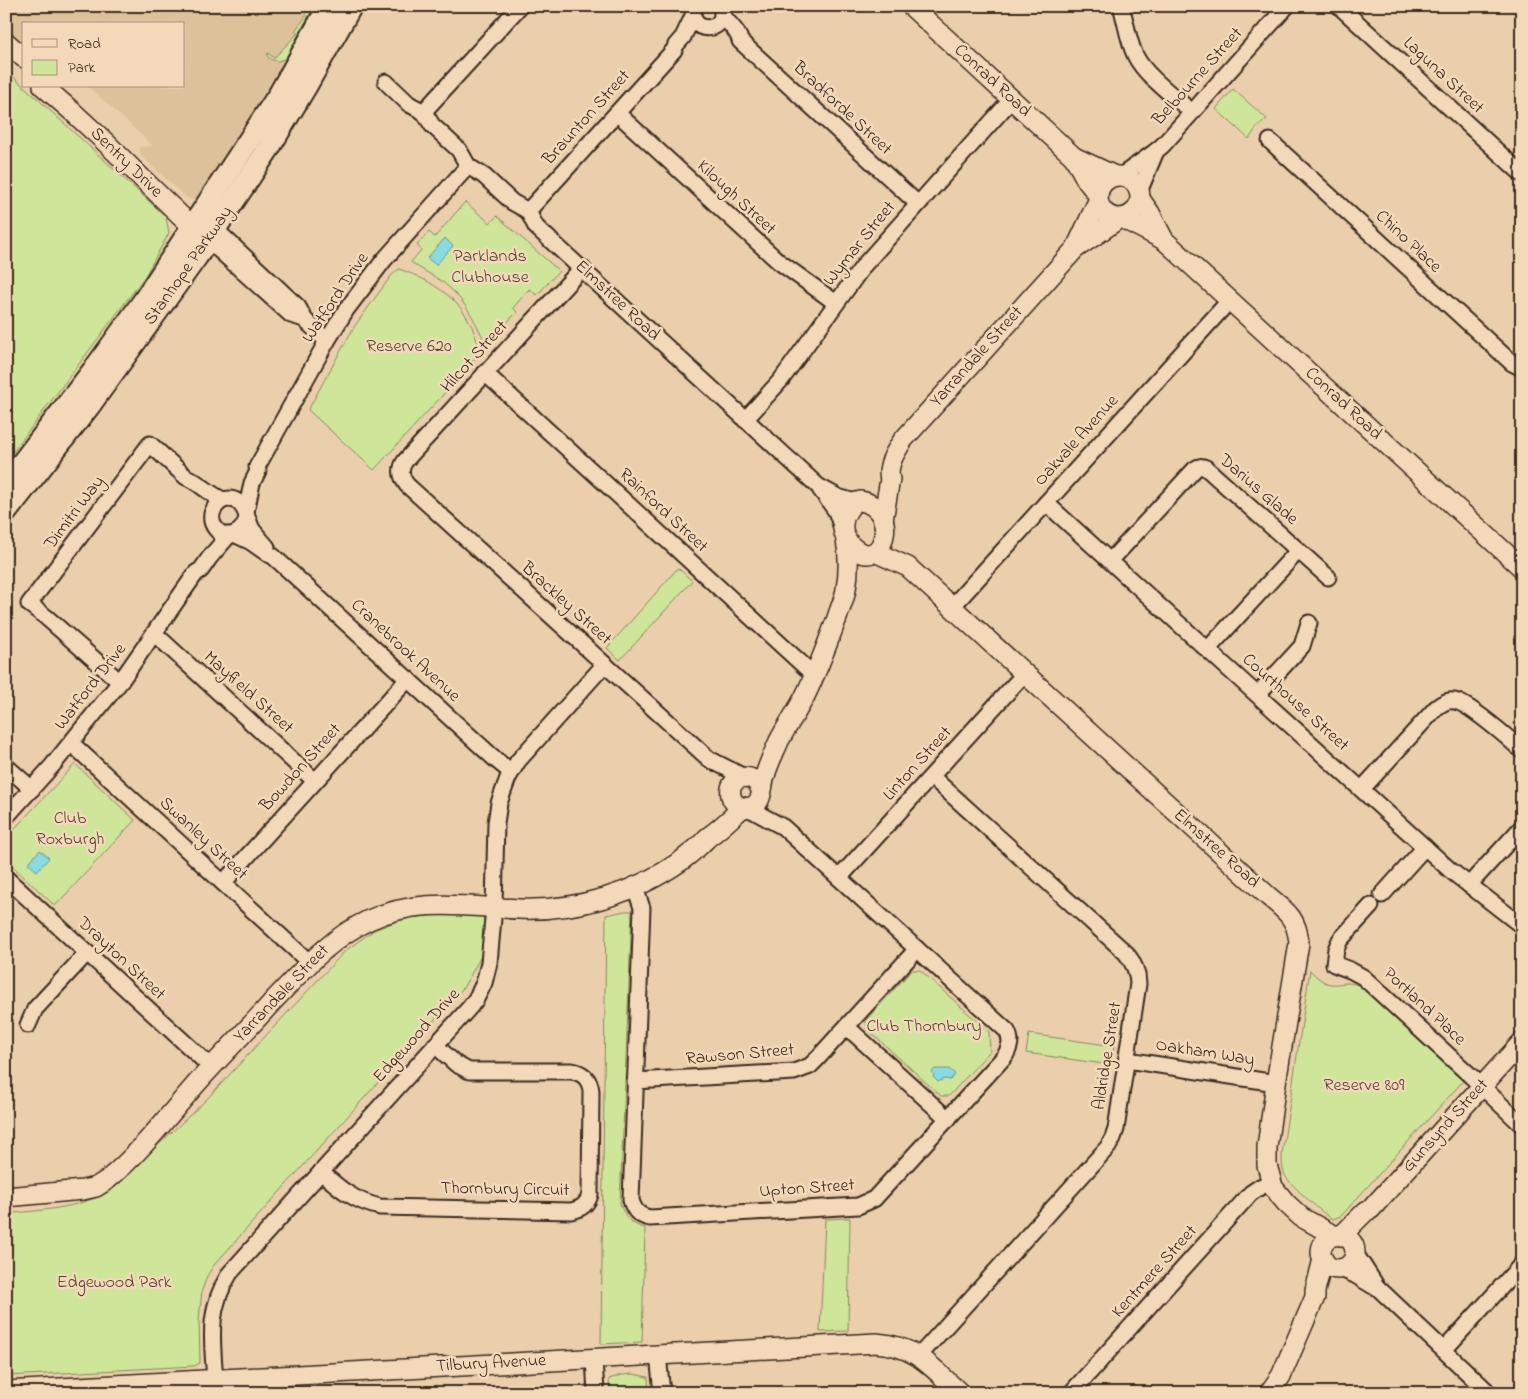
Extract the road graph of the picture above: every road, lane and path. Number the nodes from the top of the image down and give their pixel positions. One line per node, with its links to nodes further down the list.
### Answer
1 (329, 6): 35 (main road, Stanhope Parkway)
2 (351, 6): 35 (main road, Stanhope Parkway)
3 (520, 6): 21 (street)
4 (911, 6): 20 (street, Conrad Road)
5 (1121, 6): 22 (street)
6 (1287, 6): 22 (street, Belbourne Street)
7 (1339, 6): 28 (street, Laguna Street)
8 (722, 9): 10 (street, Braunton Street); 11 (street, Bradforde Street)
9 (692, 10): 10 (street, Bradforde Street); 13 (street, Braunton Street)
10 (709, 28): 11 (street, Bradforde Street); 13 (street, Braunton Street)
11 (740, 41): 32 (street, Bradforde Street)
12 (6, 42): 15 (street)
13 (674, 50): 23 (street, Braunton Street)
14 (6, 52): 16 (street)
15 (22, 56)
16 (22, 66)
17 (386, 82): 21 (street)
18 (46, 88): 35 (street, Sentry Drive)
19 (57, 88): 35 (street, Sentry Drive)
20 (1012, 99): 26 (street, Conrad Road); 32 (street, Wymar Street)
21 (424, 112): 27 (street, Elmstree Road)
22 (1192, 112): 25 (street, Belbourne Street)
23 (617, 113): 33 (street, Braunton Street); 40 (street, Kilough Street)
24 (1270, 141): 42 (street, Chino Place)
25 (1156, 151): 29 (street, Belbourne Street); 30 (street, Belbourne Street)
26 (1074, 157): 29 (street, Conrad Road); 31 (street, Conrad Road)
27 (468, 166): 33 (street, Elmstree Road); 41 (street, Watford Drive)
28 (1522, 174)
29 (1118, 176): 30 (street); 31 (street)
30 (1140, 196): 34 (street); 36 (street, Conrad Road)
31 (1098, 198): 34 (street); 37 (street, Yarrandale Street)
32 (918, 204): 40 (street, Wymar Street)
33 (528, 211): 38 (street, Elmstree Road)
34 (1120, 218): 36 (street, Conrad Road); 37 (street, Yarrandale Street)
35 (204, 228): 41 (street); 49 (main road, Stanhope Parkway); 54 (main road, Stanhope Parkway)
36 (1164, 240): 39 (street, Conrad Road)
37 (1076, 248): 47 (street, Yarrandale Street)
38 (582, 268): 43 (street, Hilcot Street); 44 (street, Elmstree Road)
39 (1230, 300): 53 (street, Oakvale Avenue); 65 (street, Conrad Road)
40 (836, 303): 44 (street, Wymar Street)
41 (327, 341): 45 (street, Watford Drive)
42 (1522, 368)
43 (485, 373): 46 (street, Hilcot Street); 75 (street, Rainford Street)
44 (746, 420): 50 (street, Elmstree Road)
45 (257, 467): 51 (street, Watford Drive); 55 (street, Watford Drive)
46 (401, 473): 73 (street, Brackley Street)
47 (888, 473): 52 (street, Yarrandale Street); 57 (street, Yarrandale Street)
48 (186, 477): 51 (street); 56 (street); 77 (street, Dimitri Way)
49 (6, 484)
50 (818, 486): 52 (street, Elmstree Road); 59 (street, Elmstree Road)
51 (226, 499): 55 (street); 56 (street)
52 (857, 502): 57 (street); 59 (street)
53 (1046, 503): 63 (street, Courthouse Street); 69 (street, Oakvale Avenue)
54 (6, 512)
55 (247, 514): 58 (street); 62 (street, Cranebrook Avenue)
56 (212, 521): 58 (street); 66 (street, Watford Drive)
57 (884, 524): 61 (street); 64 (street, Elmstree Road)
58 (232, 534): 62 (street, Cranebrook Avenue); 66 (street, Watford Drive)
59 (845, 535): 61 (street); 68 (street, Yarrandale Street)
60 (1298, 551): 63 (street, Darius Glade); 67 (street, Darius Glade); 72 (street, Darius Glade)
61 (873, 553): 64 (street, Elmstree Road); 68 (street, Yarrandale Street)
62 (273, 556): 76 (street, Cranebrook Avenue)
63 (1111, 560): 72 (street, Courthouse Street)
64 (908, 568): 69 (street, Elmstree Road)
65 (1522, 568)
66 (196, 573): 71 (street, Watford Drive)
67 (1328, 577)
68 (847, 588): 75 (street, Yarrandale Street)
69 (951, 608): 74 (street, Elmstree Road)
70 (1309, 623): 78 (street)
71 (155, 634): 77 (street, Watford Drive); 84 (street, Mayfield Street)
72 (1208, 649): 78 (street, Courthouse Street)
73 (604, 665): 82 (street, Edgewood Drive); 87 (street, Brackley Street)
74 (1024, 674): 83 (street, Linton Street); 110 (street, Elmstree Road)
75 (815, 676): 87 (street, Yarrandale Street)
76 (408, 680): 82 (street, Cranebrook Avenue); 84 (street, Bowdon Street)
77 (120, 682): 79 (street, Watford Drive)
78 (1258, 694): 86 (street, Courthouse Street)
79 (71, 743): 85 (street, Watford Drive); 93 (street, Swanley Street)
80 (1522, 751): 86 (street)
81 (6, 766): 85 (street)
82 (511, 772): 98 (street, Edgewood Drive)
83 (932, 776): 92 (street, Linton Street); 107 (street, Aldridge Street)
84 (315, 781): 93 (street, Bowdon Street)
85 (32, 789): 88 (street, Watford Drive)
86 (1362, 789): 90 (street, Courthouse Street)
87 (746, 793): 92 (street, Upton Street); 95 (street, Yarrandale Street)
88 (6, 817)
89 (1522, 827): 94 (street)
90 (1425, 847): 94 (street, Courthouse Street); 96 (street)
91 (6, 878): 101 (street, Drayton Street)
92 (839, 878): 100 (street, Upton Street)
93 (222, 883): 102 (street, Swanley Street)
94 (1470, 885): 99 (street, Courthouse Street)
95 (635, 887): 98 (street, Yarrandale Street); 109 (street, Upton Street)
96 (1382, 894)
97 (1371, 906): 111 (street, Portland Place)
98 (494, 907): 102 (street, Yarrandale Street); 106 (street, Edgewood Drive)
99 (1522, 926)
100 (916, 949): 104 (street, Rawson Street); 112 (street, Upton Street)
101 (87, 953): 103 (street); 108 (street, Drayton Street)
102 (310, 963): 108 (street, Yarrandale Street)
103 (28, 1025)
104 (846, 1027): 109 (street, Rawson Street); 112 (street)
105 (1522, 1042): 111 (street, Gunsynd Street)
106 (435, 1045): 114 (street, Edgewood Drive); 114 (street, Thornbury Circuit)
107 (1127, 1060): 110 (street, Oakham Way); 124 (street, Aldridge Street)
108 (211, 1067): 116 (street, Yarrandale Street)
109 (635, 1081): 112 (street, Upton Street)
110 (1276, 1083): 115 (street, Elmstree Road)
111 (1482, 1087): 113 (street, Portland Place); 118 (street, Gunsynd Street)
112 (948, 1119)
113 (1522, 1125)
114 (321, 1172): 126 (street, Edgewood Drive)
115 (1271, 1182): 117 (street, Elmstree Road); 133 (street, Kentmere Street)
116 (6, 1197)
117 (1301, 1217): 118 (street, Elmstree Road); 119 (street, Elmstree Road)
118 (1346, 1243): 119 (street); 119 (street); 121 (street, Elmstree Road)
119 (1331, 1262): 121 (street, Elmstree Road); 128 (street)
120 (1522, 1264): 122 (street)
121 (1377, 1287): 122 (street, Elmstree Road)
122 (1444, 1350): 134 (street, Elmstree Road)
123 (658, 1355): 124 (street, Tilbury Avenue); 125 (street, Tilbury Avenue); 131 (street)
124 (919, 1356): 132 (street, Tilbury Avenue)
125 (594, 1359): 126 (street, Tilbury Avenue); 130 (street)
126 (214, 1384): 127 (street, Tilbury Avenue)
127 (87, 1390): 129 (street, Tilbury Avenue)
128 (1277, 1390)
129 (6, 1391)
130 (596, 1393)
131 (662, 1393)
132 (960, 1393)
133 (1071, 1393)
134 (1489, 1393)

